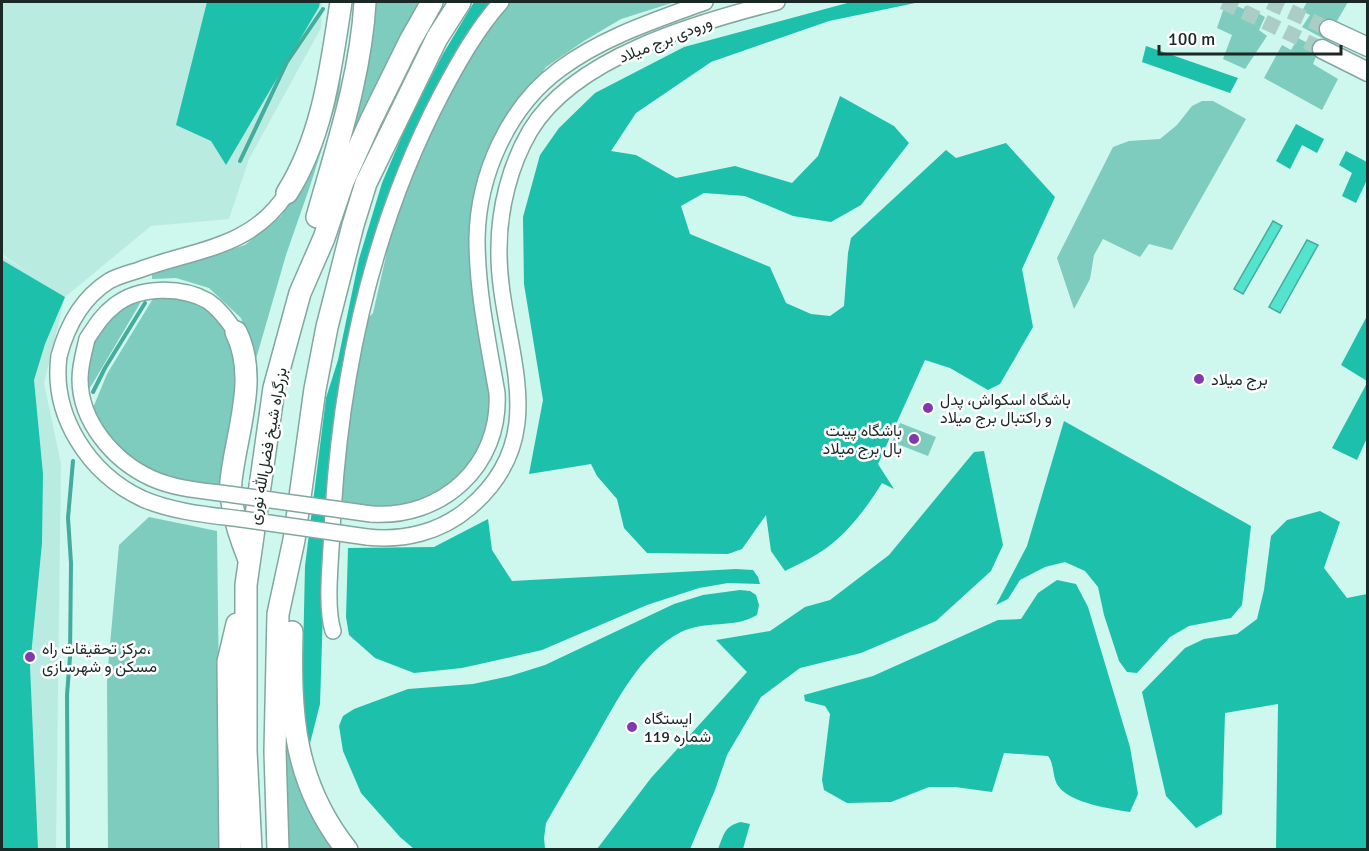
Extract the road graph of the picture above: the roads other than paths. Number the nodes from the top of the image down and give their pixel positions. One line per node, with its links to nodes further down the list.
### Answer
1 (341, 2): 14 (highway)
2 (365, 2): 17 (highway)
3 (432, 2): 17 (highway, بزرگراه شیخ فضل‌الله نوری)
4 (460, 2): 19 (highway)
5 (501, 2): 22 (street)
6 (705, 2): 15 (street)
7 (777, 2): 16 (street, ورودی برج میلاد)
8 (1329, 29): 9 (main road)
9 (1350, 39): 10 (main road); 12 (street)
10 (1368, 47)
11 (1322, 49): 12 (main road)
12 (1340, 57): 13 (main road)
13 (1368, 72)
14 (286, 194): 16 (street, ورودی برج میلاد, bridge)
15 (478, 265): 16 (street); 18 (street, bridge)
16 (499, 265)
17 (300, 293): 20 (highway, بزرگراه شیخ فضل‌الله نوری)
18 (236, 333): 20 (highway)
19 (294, 540): 25 (highway); 26 (highway)
20 (249, 560): 21 (highway, بزرگراه شیخ فضل‌الله نوری)
21 (246, 585): 23 (highway); 24 (highway, بزرگراه شیخ فضل‌الله نوری)
22 (333, 631)
23 (230, 849)
24 (251, 849)
25 (278, 849)
26 (347, 849)

